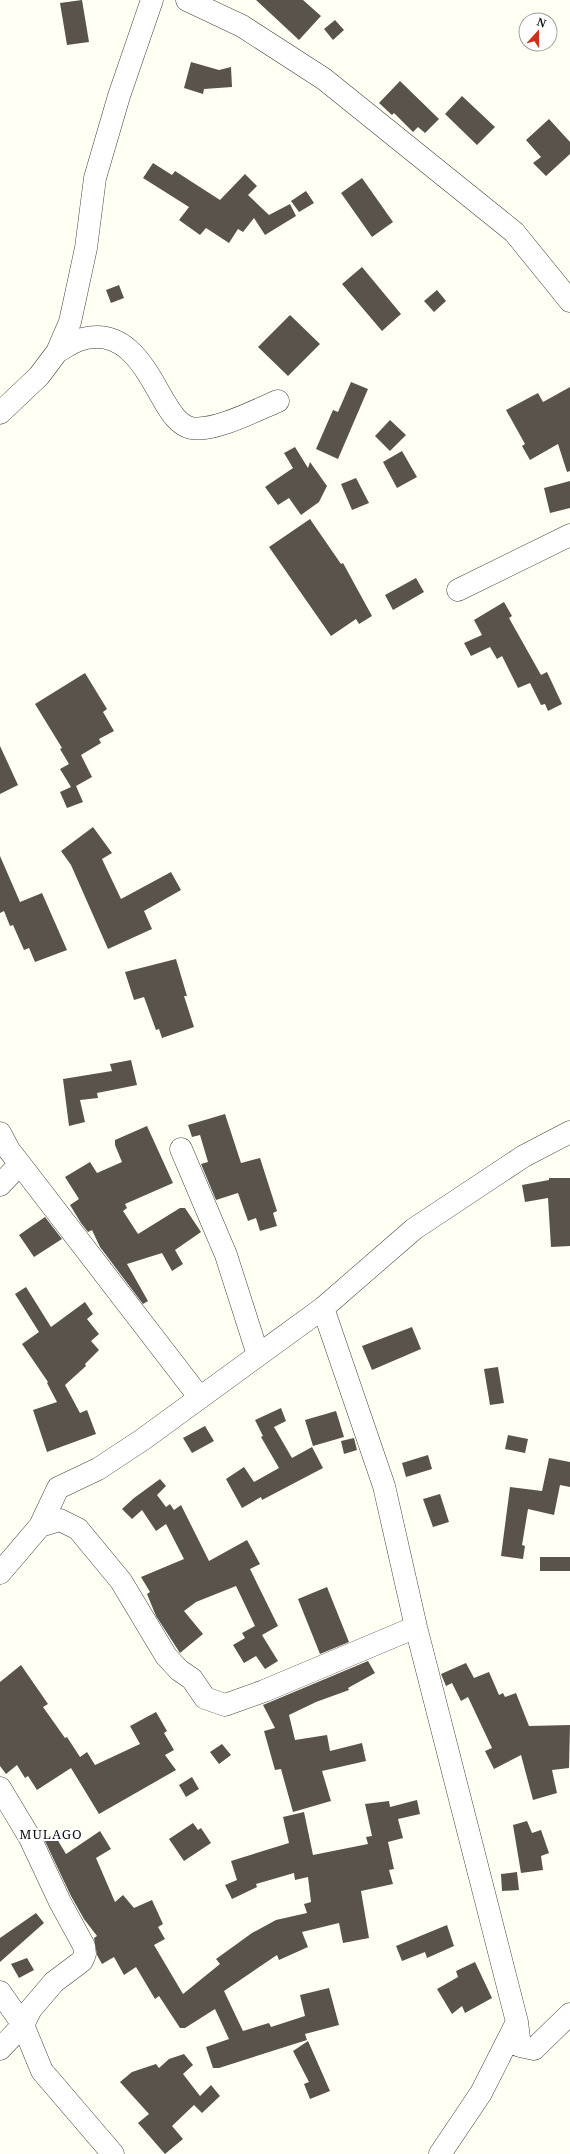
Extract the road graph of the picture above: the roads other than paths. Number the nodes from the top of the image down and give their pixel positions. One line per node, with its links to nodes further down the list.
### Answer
1 (152, 0): 4 (street)
2 (187, 0): 3 (street)
3 (570, 301)
4 (57, 352): 5 (street); 6 (street)
5 (278, 401)
6 (0, 412)
7 (570, 535): 8 (street)
8 (458, 590)
9 (570, 1132): 14 (street)
10 (0, 1133): 12 (street)
11 (181, 1149): 15 (street)
12 (20, 1164): 13 (street); 16 (street)
13 (0, 1185)
14 (323, 1308): 15 (street); 19 (street)
15 (258, 1355): 16 (street)
16 (200, 1398): 17 (street)
17 (40, 1526): 18 (street); 19 (street)
18 (0, 1573)
19 (416, 1627): 23 (street)
20 (0, 1788): 24 (street)
21 (0, 1992): 24 (street)
22 (570, 2014): 23 (street)
23 (517, 2022): 27 (street)
24 (23, 2025): 25 (street); 26 (street)
25 (0, 2049)
26 (113, 2154)
27 (440, 2154)

